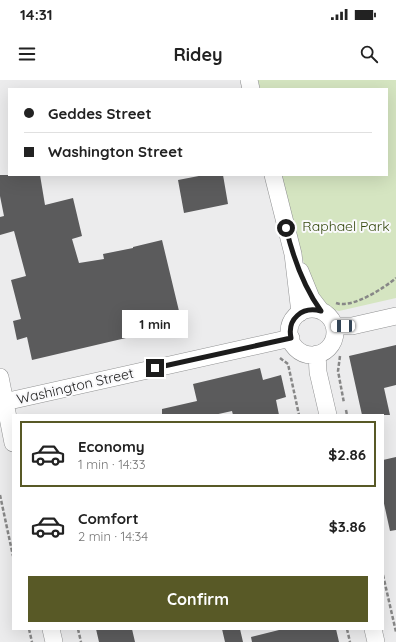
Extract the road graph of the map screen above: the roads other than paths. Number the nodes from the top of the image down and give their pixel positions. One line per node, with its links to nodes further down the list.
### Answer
1 (273, 176): 2 (street)
2 (293, 254): 3 (street); 4 (street)
3 (327, 306): 4 (street); 6 (street)
4 (300, 313): 7 (street)
5 (396, 316): 6 (street)
6 (334, 326): 8 (street)
7 (291, 338): 8 (street); 10 (street, Washington Street)
8 (317, 354): 11 (street)
9 (0, 377): 10 (street)
10 (2, 402): 12 (street)
11 (328, 414)
12 (12, 439)
13 (51, 630): 15 (street)
14 (373, 630): 16 (street)
15 (54, 642)
16 (376, 642)

